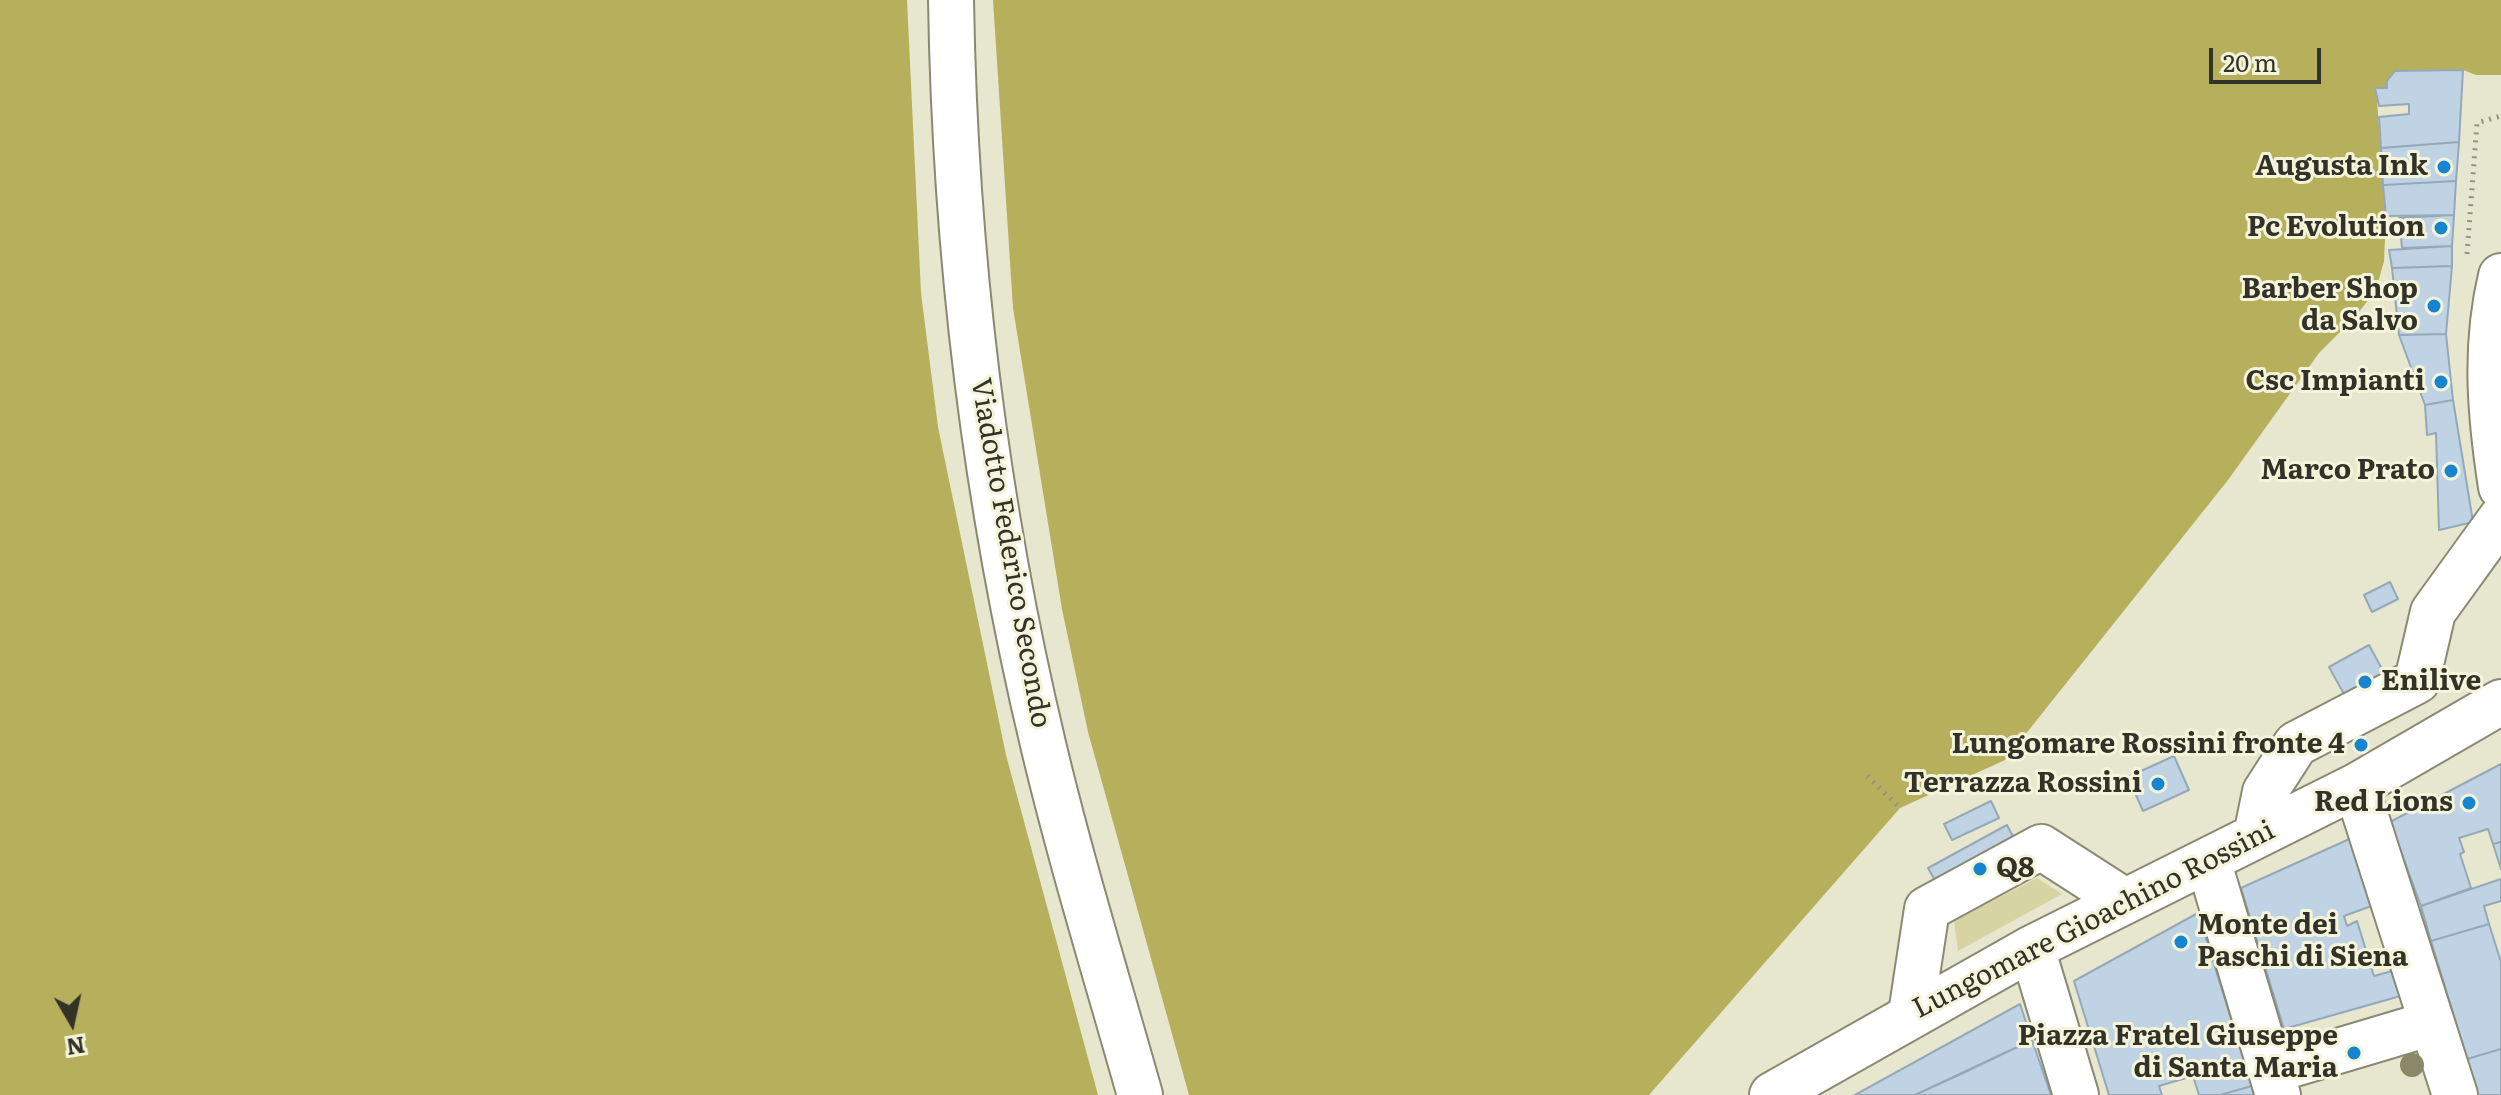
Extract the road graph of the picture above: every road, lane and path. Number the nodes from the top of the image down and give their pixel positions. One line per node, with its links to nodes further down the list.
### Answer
1 (951, 0): 17 (street, Viadotto Federico Secondo)
2 (2501, 276): 3 (street)
3 (2501, 487)
4 (2501, 518): 5 (street)
5 (2417, 681): 6 (street); 10 (street)
6 (2489, 709): 8 (street, Lungomare Gioachino Rossini)
7 (1867, 776): 9 (path)
8 (2356, 786): 10 (street, Lungomare Gioachino Rossini); 15 (street)
9 (1900, 808)
10 (2256, 836): 11 (street, Lungomare Gioachino Rossini)
11 (2208, 860): 12 (street, Lungomare Gioachino Rossini); 16 (street)
12 (2125, 901): 13 (street, Lungomare Gioachino Rossini); 14 (street)
13 (2032, 948): 14 (street, Lungomare Gioachino Rossini); 19 (street)
14 (1911, 1014): 18 (street, Lungomare Gioachino Rossini)
15 (2432, 1023): 16 (street); 20 (street)
16 (2275, 1083)
17 (1140, 1095)
18 (1772, 1095)
19 (2076, 1095)
20 (2455, 1095)

